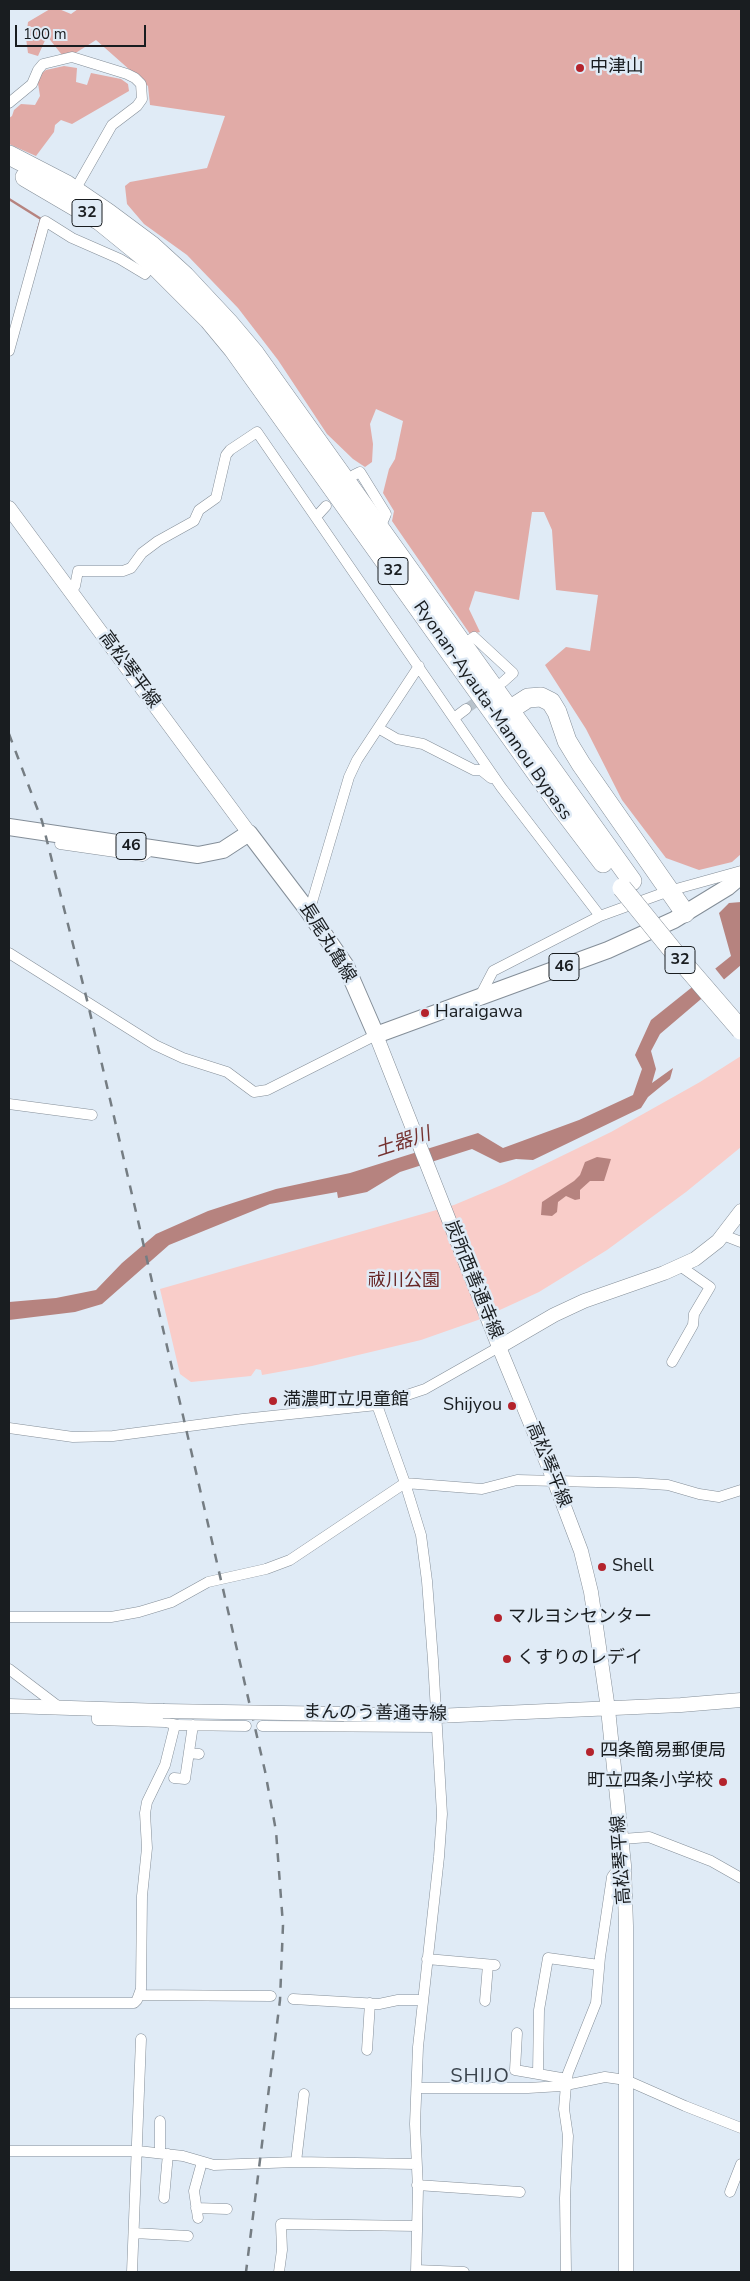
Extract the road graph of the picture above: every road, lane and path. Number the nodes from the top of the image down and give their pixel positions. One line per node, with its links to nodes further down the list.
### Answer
1 (9, 103): 3 (street)
2 (13, 164): 3 (highway, Ryonan-Ayauta-Mannou Bypass / 32); 4 (highway, Ryonan-Ayauta-Mannou Bypass / 32)
3 (75, 190): 10 (highway, Ryonan-Ayauta-Mannou Bypass / 32)
4 (153, 264): 5 (street); 10 (highway, Ryonan-Ayauta-Mannou Bypass / 32)
5 (9, 352)
6 (354, 475): 10 (street)
7 (326, 506): 9 (street)
8 (9, 508): 11 (main road, 高松琴平線)
9 (316, 517): 11 (street); 13 (street)
10 (371, 529): 12 (highway, Ryonan-Ayauta-Mannou Bypass / 32); 16 (highway, Ryonan-Ayauta-Mannou Bypass / 32)
11 (71, 592): 21 (main road, 高松琴平線)
12 (462, 645): 14 (street); 16 (highway, Ryonan-Ayauta-Mannou Bypass / 32)
13 (419, 666): 17 (street); 18 (street)
14 (503, 682)
15 (466, 709): 17 (street)
16 (503, 714): 26 (highway, Ryonan-Ayauta-Mannou Bypass / 32); 27 (highway)
17 (454, 718): 19 (street)
18 (378, 728): 19 (street); 28 (street)
19 (501, 787): 30 (street)
20 (9, 827): 23 (main road, 46)
21 (249, 833): 23 (main road, 46); 28 (main road, 長尾丸亀線)
22 (60, 844): 23 (street)
23 (152, 849)
24 (741, 871): 27 (street)
25 (741, 876): 29 (main road, 46)
26 (627, 884): 33 (highway, Ryonan-Ayauta-Mannou Bypass / 32); 34 (highway, Ryonan-Ayauta-Mannou Bypass / 32, bridge)
27 (669, 891): 29 (highway); 30 (street)
28 (306, 908): 35 (main road, 長尾丸亀線)
29 (685, 913): 32 (main road, 46)
30 (600, 916): 32 (street)
31 (9, 953): 35 (street)
32 (478, 999): 35 (main road, 46)
33 (741, 1012)
34 (741, 1030)
35 (378, 1041): 42 (main road, 炭所西善通寺線)
36 (9, 1104): 37 (street)
37 (92, 1115)
38 (741, 1211): 39 (main road, 炭所西善通寺線)
39 (723, 1235): 40 (street); 41 (main road, 炭所西善通寺線)
40 (741, 1242)
41 (680, 1266): 42 (main road, 炭所西善通寺線); 43 (street)
42 (499, 1347): 44 (street); 46 (main road, 高松琴平線)
43 (672, 1362)
44 (377, 1405): 45 (street); 47 (street)
45 (9, 1428)
46 (554, 1480): 47 (street); 48 (street); 55 (main road, 高松琴平線)
47 (405, 1483): 49 (street); 56 (street)
48 (741, 1490)
49 (9, 1617)
50 (9, 1670): 53 (street)
51 (741, 1700): 55 (main road, まんのう善通寺線)
52 (9, 1706): 53 (main road, まんのう善通寺線)
53 (60, 1708): 54 (main road, まんのう善通寺線)
54 (97, 1709): 56 (main road, まんのう善通寺線, bridge); 57 (street)
55 (608, 1709): 56 (main road, まんのう善通寺線); 62 (main road, 高松琴平線)
56 (436, 1721): 60 (street); 65 (street)
57 (174, 1725): 58 (street); 67 (street)
58 (193, 1725): 59 (street); 61 (street)
59 (246, 1726)
60 (262, 1726)
61 (174, 1778)
62 (622, 1839): 63 (main road, 高松琴平線); 64 (street)
63 (624, 1867): 66 (street); 78 (main road, 高松琴平線)
64 (741, 1878)
65 (427, 1959): 70 (street); 71 (street)
66 (599, 1965): 77 (street); 79 (street)
67 (140, 1995): 68 (street); 72 (street)
68 (271, 1996)
69 (293, 1999): 73 (street)
70 (422, 2000): 73 (street); 80 (street)
71 (485, 2001)
72 (9, 2003)
73 (370, 2003): 76 (street)
74 (517, 2033): 77 (street)
75 (140, 2039): 85 (street)
76 (367, 2050)
77 (538, 2074): 79 (street)
78 (626, 2080): 79 (street); 83 (street); 104 (main road, 高松琴平線)
79 (566, 2082): 80 (street); 103 (street)
80 (418, 2088): 89 (street)
81 (304, 2094): 88 (street)
82 (160, 2121): 86 (street)
83 (741, 2128)
84 (9, 2151): 85 (street)
85 (138, 2151): 86 (street); 97 (street)
86 (164, 2153): 87 (street); 94 (street)
87 (202, 2162): 88 (street); 95 (street)
88 (296, 2162): 89 (street)
89 (416, 2164): 91 (street)
90 (741, 2164): 92 (street)
91 (417, 2186): 93 (street); 96 (street)
92 (730, 2192)
93 (516, 2194)
94 (164, 2198)
95 (227, 2210)
96 (417, 2226): 99 (street); 100 (street)
97 (134, 2233): 98 (street); 101 (street)
98 (188, 2236)
99 (277, 2271)
100 (416, 2271): 102 (street)
101 (132, 2272)
102 (464, 2272)
103 (566, 2272)
104 (626, 2272)

